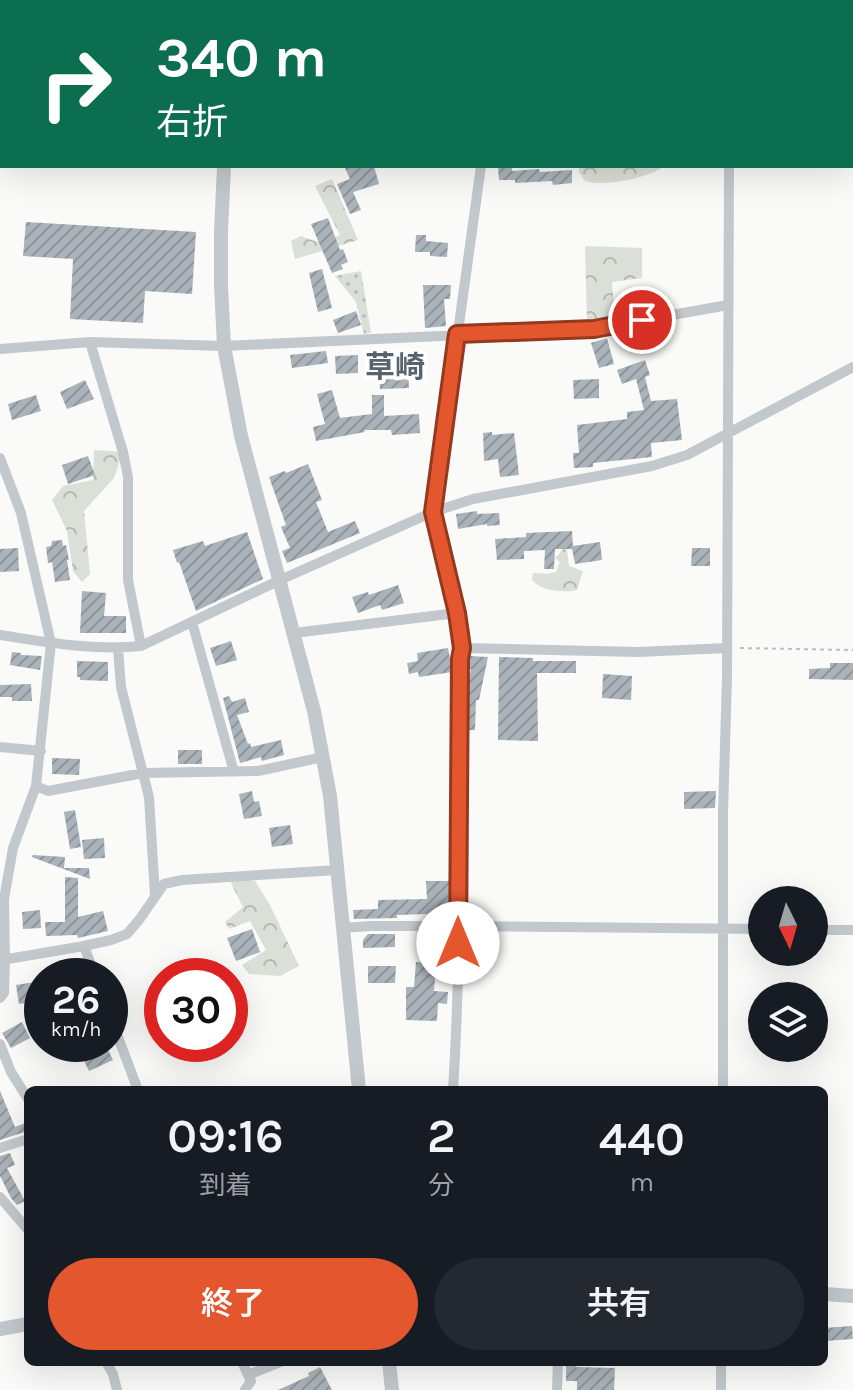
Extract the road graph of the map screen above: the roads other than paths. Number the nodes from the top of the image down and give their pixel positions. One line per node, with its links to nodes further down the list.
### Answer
1 (224, 168): 7 (street)
2 (481, 168): 5 (street)
3 (729, 168): 4 (street)
4 (728, 305): 5 (street); 10 (street)
5 (457, 334): 7 (street); 12 (street)
6 (90, 342): 7 (street); 8 (street); 19 (street)
7 (224, 346): 13 (street)
8 (0, 349)
9 (853, 367): 10 (street)
10 (728, 433): 12 (street); 22 (street)
11 (0, 458): 18 (street)
12 (433, 512): 13 (street); 14 (street)
13 (280, 580): 15 (street); 16 (street)
14 (457, 613): 16 (street); 21 (street)
15 (192, 622): 19 (street); 26 (street)
16 (294, 633): 25 (street)
17 (0, 635): 18 (street)
18 (51, 643): 20 (street); 24 (street)
19 (141, 646): 20 (street)
20 (118, 648): 27 (street)
21 (462, 648): 22 (street); 31 (street)
22 (727, 648): 33 (street)
23 (0, 747): 24 (street)
24 (41, 751): 28 (street)
25 (323, 757): 26 (street); 29 (street)
26 (234, 772): 27 (street)
27 (143, 773): 28 (street); 30 (street)
28 (36, 786): 39 (street)
29 (337, 870): 30 (street); 32 (street)
30 (155, 896): 37 (street)
31 (458, 926): 32 (street); 33 (street); 45 (street)
32 (342, 928): 44 (street)
33 (724, 929): 34 (street); 46 (street)
34 (748, 929)
35 (828, 930): 36 (street)
36 (853, 930)
37 (84, 946): 38 (street); 39 (street)
38 (88, 958)
39 (3, 960): 40 (street)
40 (0, 998)
41 (0, 1044): 47 (street)
42 (127, 1062): 43 (street)
43 (136, 1086)
44 (359, 1086)
45 (453, 1086)
46 (723, 1086)
47 (24, 1093)
48 (24, 1140): 49 (street)
49 (0, 1148)
50 (0, 1197): 51 (street)
51 (4, 1209): 52 (street)
52 (24, 1226)
53 (828, 1294): 54 (street)
54 (853, 1296)
55 (24, 1325): 56 (street)
56 (0, 1329)
57 (108, 1366): 64 (street)
58 (244, 1366): 63 (street)
59 (270, 1366): 63 (street)
60 (389, 1366): 66 (street)
61 (558, 1366): 67 (street)
62 (721, 1366): 68 (street)
63 (248, 1375): 65 (street)
64 (117, 1390)
65 (245, 1390)
66 (392, 1390)
67 (557, 1390)
68 (721, 1390)

